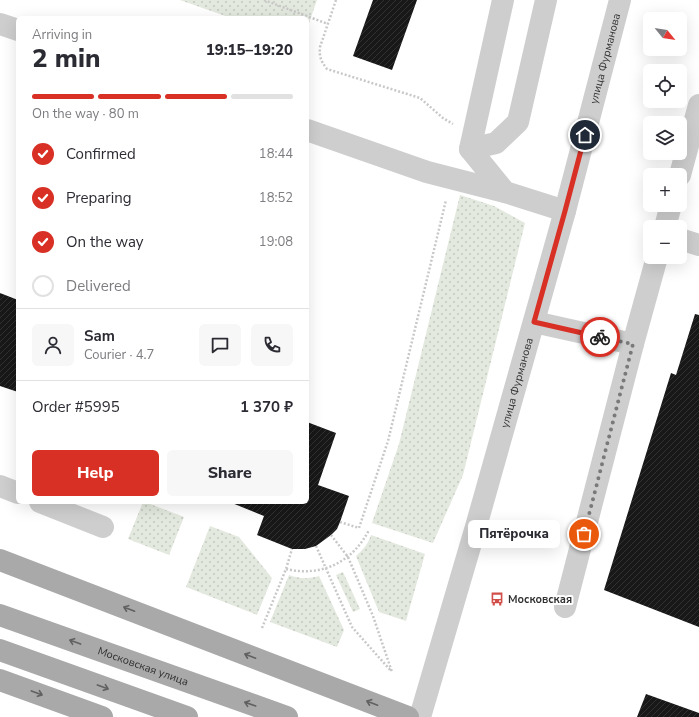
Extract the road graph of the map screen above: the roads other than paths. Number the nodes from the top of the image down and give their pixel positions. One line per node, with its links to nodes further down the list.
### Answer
1 (503, 0): 8 (street)
2 (546, 0): 8 (street)
3 (620, 0): 11 (street, улица Фурманова)
4 (0, 24): 5 (street)
5 (16, 29)
6 (699, 105): 9 (street)
7 (309, 131): 10 (street)
8 (470, 148): 10 (street)
9 (682, 168)
10 (505, 192): 11 (street)
11 (565, 211): 15 (street, улица Фурманова)
12 (687, 241): 13 (street)
13 (699, 245)
14 (655, 264): 16 (street)
15 (534, 322): 16 (street); 30 (street, улица Фурманова)
16 (633, 344): 22 (street)
17 (0, 486): 18 (street)
18 (16, 492)
19 (45, 504): 20 (street)
20 (103, 527)
21 (0, 560): 29 (main road, one-way to 21)
22 (565, 608)
23 (0, 615): 28 (main road, Московская улица, one-way to 23)
24 (0, 650): 27 (main road, one-way to 27)
25 (0, 680): 26 (main road, one-way to 26)
26 (102, 717)
27 (188, 717)
28 (287, 717)
29 (408, 717)
30 (420, 717)

